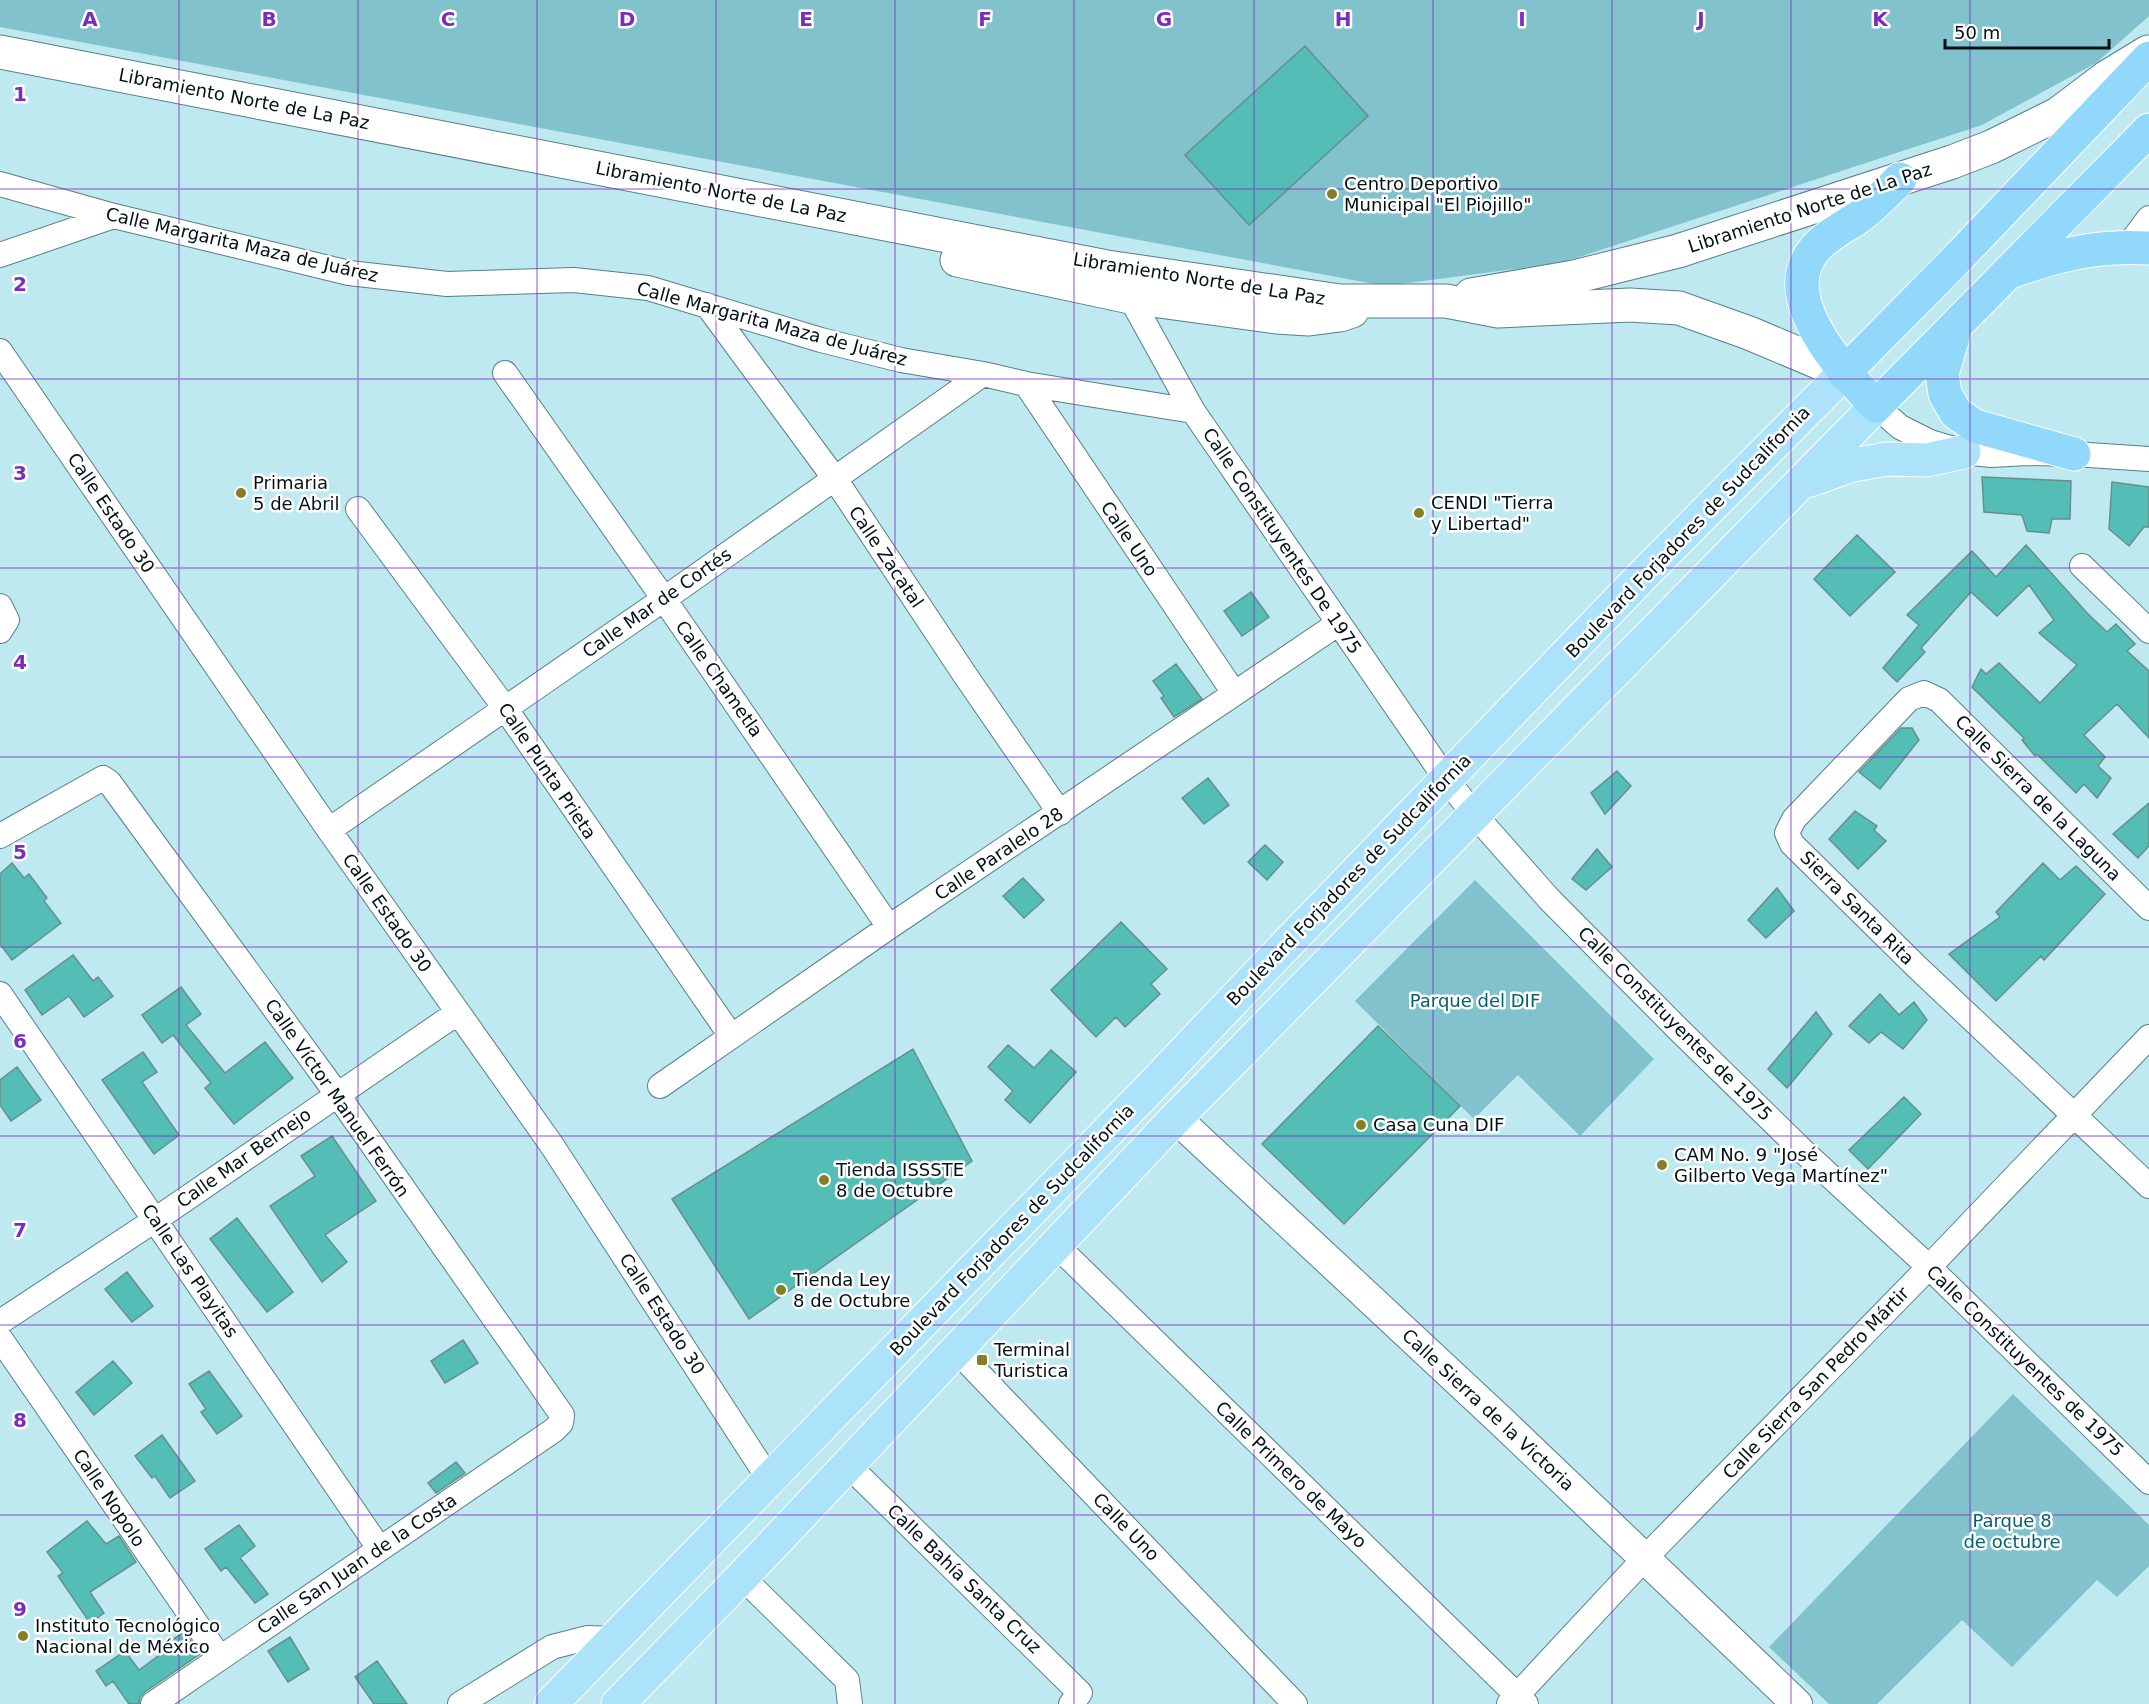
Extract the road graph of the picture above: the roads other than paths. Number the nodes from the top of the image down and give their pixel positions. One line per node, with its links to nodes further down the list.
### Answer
1 (2149, 51): 5 (main road, Libramiento Norte de La Paz)
2 (0, 52): 6 (main road, Libramiento Norte de La Paz)
3 (2149, 58): 19 (highway, Boulevard Forjadores de Sudcalifornia)
4 (2149, 130): 12 (highway)
5 (1900, 179): 15 (main road, Libramiento Norte de La Paz); 19 (highway)
6 (669, 182): 13 (main road); 14 (main road, Libramiento Norte de La Paz)
7 (0, 184): 8 (street, Calle Margarita Maza de Juárez)
8 (114, 216): 11 (street); 16 (street, Calle Margarita Maza de Juárez)
9 (2149, 218): 10 (street)
10 (2131, 248): 12 (highway)
11 (0, 255)
12 (2004, 275): 17 (highway)
13 (1130, 297): 14 (main road); 24 (street, Calle Constituyentes De 1975)
14 (1378, 301): 15 (main road, Libramiento Norte de La Paz)
15 (1446, 301): 19 (main road, Libramiento Norte de La Paz)
16 (707, 305): 21 (street, Calle Margarita Maza de Juárez); 28 (street, Calle Zacatal)
17 (1957, 325): 23 (highway); 26 (highway)
18 (0, 351): 41 (street, Calle Estado 30)
19 (1844, 372): 23 (highway); 38 (main road, Boulevard Forjadores de Sudcalifornia)
20 (505, 373): 32 (street, Calle Chametla)
21 (983, 374): 22 (street, Calle Margarita Maza de Juárez); 28 (street, Calle Mar de Cortés)
22 (1026, 384): 24 (street, Calle Margarita Maza de Juárez); 35 (street, Calle Uno)
23 (1876, 405): 25 (street); 29 (main road)
24 (1193, 411): 33 (street, Calle Constituyentes De 1975)
25 (1964, 452): 26 (street); 29 (main road)
26 (2074, 454): 27 (street)
27 (2149, 459)
28 (835, 479): 32 (street, Calle Mar de Cortés); 39 (street, Calle Zacatal)
29 (1802, 482): 40 (main road)
30 (358, 509): 37 (street, Calle Punta Prieta)
31 (2082, 566): 34 (street)
32 (664, 599): 37 (street, Calle Mar de Cortés); 44 (street, Calle Chametla)
33 (1338, 623): 35 (street, Calle Paralelo 28); 38 (street, Calle Constituyentes De 1975)
34 (2149, 632)
35 (1234, 693): 39 (street, Calle Paralelo 28)
36 (1924, 693): 43 (street, Calle Sierra de la Laguna); 51 (street, Sierra Santa Rita)
37 (505, 708): 41 (street, Calle Mar de Cortés); 47 (street, Calle Punta Prieta)
38 (1446, 779): 40 (street, Calle Constituyentes de 1975); 62 (main road, Boulevard Forjadores de Sudcalifornia)
39 (1060, 813): 44 (street, Calle Paralelo 28)
40 (1474, 814): 52 (main road); 56 (street, Calle Constituyentes de 1975)
41 (329, 830): 46 (street, Calle Estado 30)
42 (0, 836): 50 (street, Calle Víctor Manuel Ferrón)
43 (2149, 908)
44 (889, 927): 47 (street, Calle Paralelo 28)
45 (0, 994): 54 (street, Calle Las Playitas)
46 (457, 1013): 50 (street, Calle Mar Bernejo); 62 (street, Calle Estado 30)
47 (731, 1036): 49 (street, Calle Paralelo 28)
48 (2149, 1037): 51 (street, Calle Sierra San Pedro Mártir)
49 (660, 1086)
50 (337, 1094): 54 (street, Calle Mar Bernejo); 60 (street, Calle Víctor Manuel Ferrón)
51 (2075, 1115): 53 (street); 56 (street, Calle Sierra San Pedro Mártir)
52 (1176, 1118): 55 (main road); 65 (street, Calle Sierra de la Victoria)
53 (2149, 1186)
54 (155, 1220): 57 (street, Calle Mar Bernejo); 64 (street, Calle Las Playitas)
55 (1056, 1245): 59 (main road); 71 (street, Calle Primero de Mayo)
56 (1929, 1267): 63 (street, Calle Constituyentes de 1975); 65 (street, Calle Sierra San Pedro Mártir)
57 (0, 1322)
58 (0, 1338): 68 (street, Calle Nopolo)
59 (956, 1350): 61 (main road); 76 (street, Calle Uno)
60 (561, 1423): 64 (street, Calle San Juan de la Costa)
61 (847, 1464): 66 (main road); 70 (street, Calle Bahía Santa Cruz)
62 (769, 1479): 67 (main road, Boulevard Forjadores de Sudcalifornia)
63 (2149, 1482)
64 (379, 1548): 68 (street, Calle San Juan de la Costa)
65 (1645, 1557): 71 (street, Calle Sierra San Pedro Mártir); 77 (street, Calle Sierra de la Victoria)
66 (742, 1577): 69 (street); 72 (main road)
67 (615, 1639): 74 (street); 75 (main road, Boulevard Forjadores de Sudcalifornia)
68 (220, 1658): 73 (street, Calle San Juan de la Costa)
69 (849, 1692)
70 (1076, 1699)
71 (1517, 1701)
72 (621, 1703)
73 (153, 1704)
74 (460, 1704)
75 (551, 1704)
76 (1295, 1704)
77 (1797, 1704)

